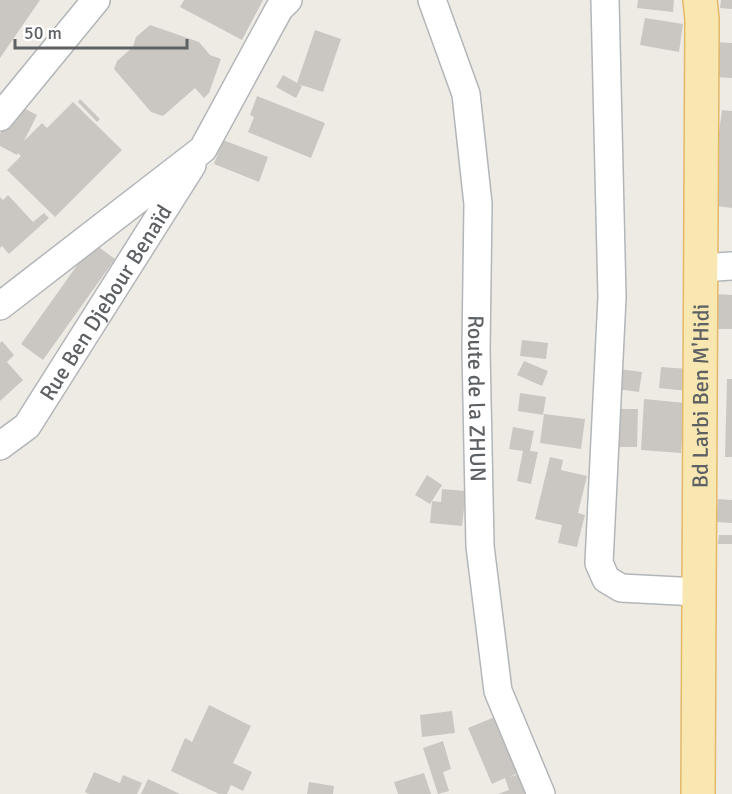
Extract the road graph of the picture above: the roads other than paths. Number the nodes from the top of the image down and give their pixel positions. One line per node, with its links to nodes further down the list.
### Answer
1 (96, 0): 6 (street)
2 (288, 0): 7 (street)
3 (432, 0): 12 (street, Route de la ZHUN)
4 (605, 0): 11 (street)
5 (700, 0): 8 (main road, Bd Larbi Ben M'Hidi)
6 (0, 117)
7 (202, 149): 9 (street); 10 (street, Rue Ben Djebour Benaïd)
8 (716, 267): 11 (main road, Bd Larbi Ben M'Hidi)
9 (0, 306)
10 (0, 446)
11 (698, 592): 13 (main road, Bd Larbi Ben M'Hidi)
12 (541, 794)
13 (698, 794)

